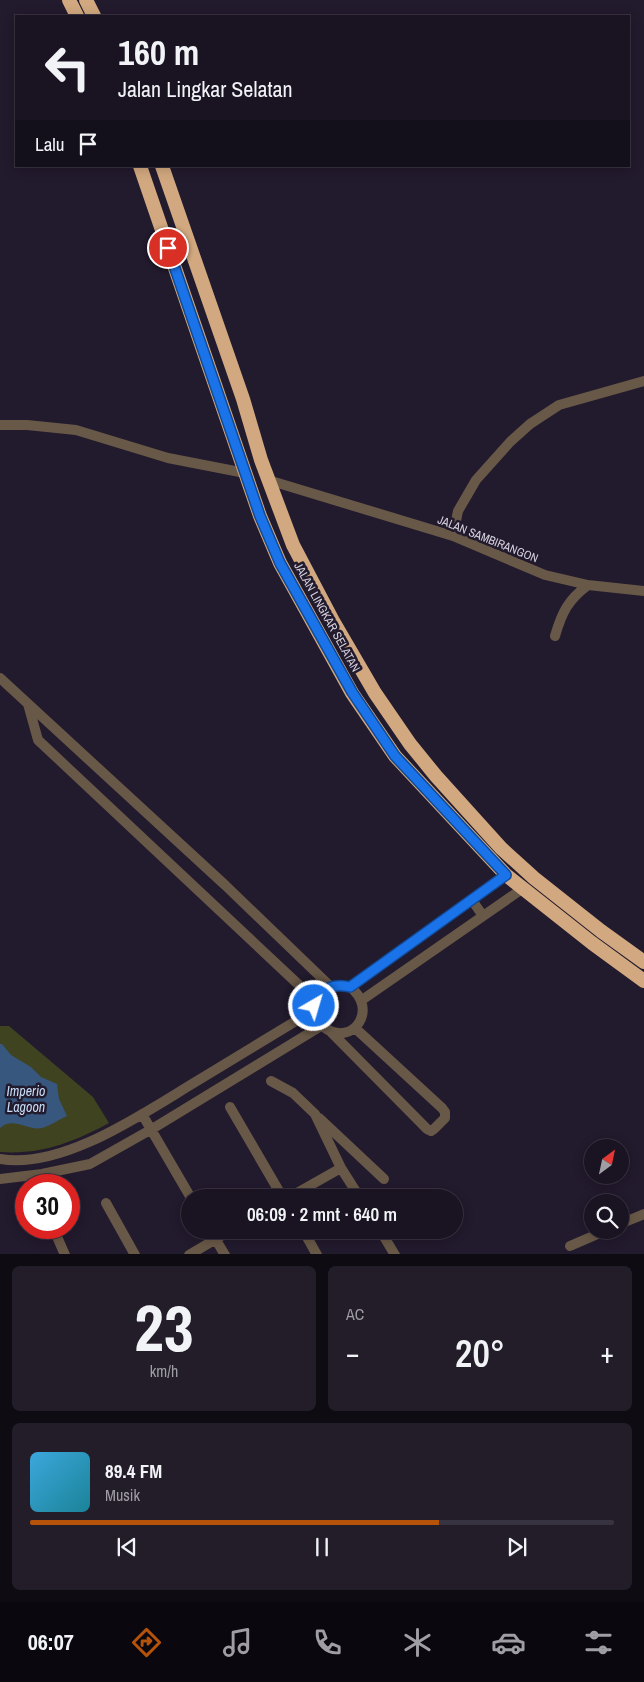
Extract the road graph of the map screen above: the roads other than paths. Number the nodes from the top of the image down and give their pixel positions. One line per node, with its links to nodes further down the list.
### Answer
1 (69, 0): 3 (highway)
2 (86, 0): 4 (highway)
3 (76, 15)
4 (94, 15)
5 (140, 167): 8 (highway, JALAN LINGKAR SELATAN)
6 (162, 167): 7 (highway, JALAN LINGKAR SELATAN)
7 (227, 354): 8 (highway); 12 (highway, JALAN LINGKAR SELATAN)
8 (206, 359): 11 (highway, JALAN LINGKAR SELATAN)
9 (644, 381): 13 (street)
10 (0, 424): 11 (street)
11 (245, 473): 20 (highway, JALAN LINGKAR SELATAN)
12 (268, 480): 13 (street, JALAN SAMBIRANGON); 19 (highway, JALAN LINGKAR SELATAN)
13 (453, 536): 14 (street, JALAN SAMBIRANGON)
14 (588, 585): 15 (street, JALAN SAMBIRANGON); 16 (street)
15 (644, 591)
16 (555, 636)
17 (0, 678): 18 (street)
18 (28, 704): 27 (street); 30 (street)
19 (436, 776): 20 (highway); 25 (highway, JALAN LINGKAR SELATAN)
20 (424, 788): 21 (highway, JALAN LINGKAR SELATAN)
21 (506, 875): 22 (highway, JALAN LINGKAR SELATAN); 23 (street)
22 (522, 889): 24 (street); 26 (highway, JALAN LINGKAR SELATAN)
23 (472, 900): 24 (street); 28 (street)
24 (483, 916): 29 (street)
25 (644, 962)
26 (644, 981)
27 (330, 986): 28 (street); 30 (street)
28 (350, 987): 29 (street)
29 (362, 1000): 32 (street)
30 (315, 1006): 31 (street); 36 (street)
31 (321, 1026): 33 (street); 38 (street)
32 (355, 1028): 33 (street); 33 (street)
33 (331, 1032)
34 (271, 1081): 37 (street)
35 (230, 1107): 44 (street)
36 (142, 1114): 38 (street); 39 (street)
37 (315, 1114): 40 (street); 42 (street)
38 (152, 1129): 41 (street); 43 (street)
39 (0, 1159)
40 (341, 1168): 45 (street); 46 (street)
41 (0, 1179)
42 (384, 1179)
43 (186, 1189)
44 (279, 1189)
45 (304, 1189)
46 (354, 1189)
47 (106, 1203): 58 (street)
48 (644, 1214): 49 (street)
49 (629, 1220)
50 (58, 1239): 57 (street)
51 (206, 1239): 59 (street)
52 (215, 1239): 60 (street)
53 (308, 1239): 61 (street)
54 (386, 1239): 62 (street)
55 (586, 1239): 56 (street)
56 (570, 1246)
57 (65, 1254)
58 (135, 1254)
59 (188, 1254)
60 (225, 1254)
61 (317, 1254)
62 (395, 1254)

